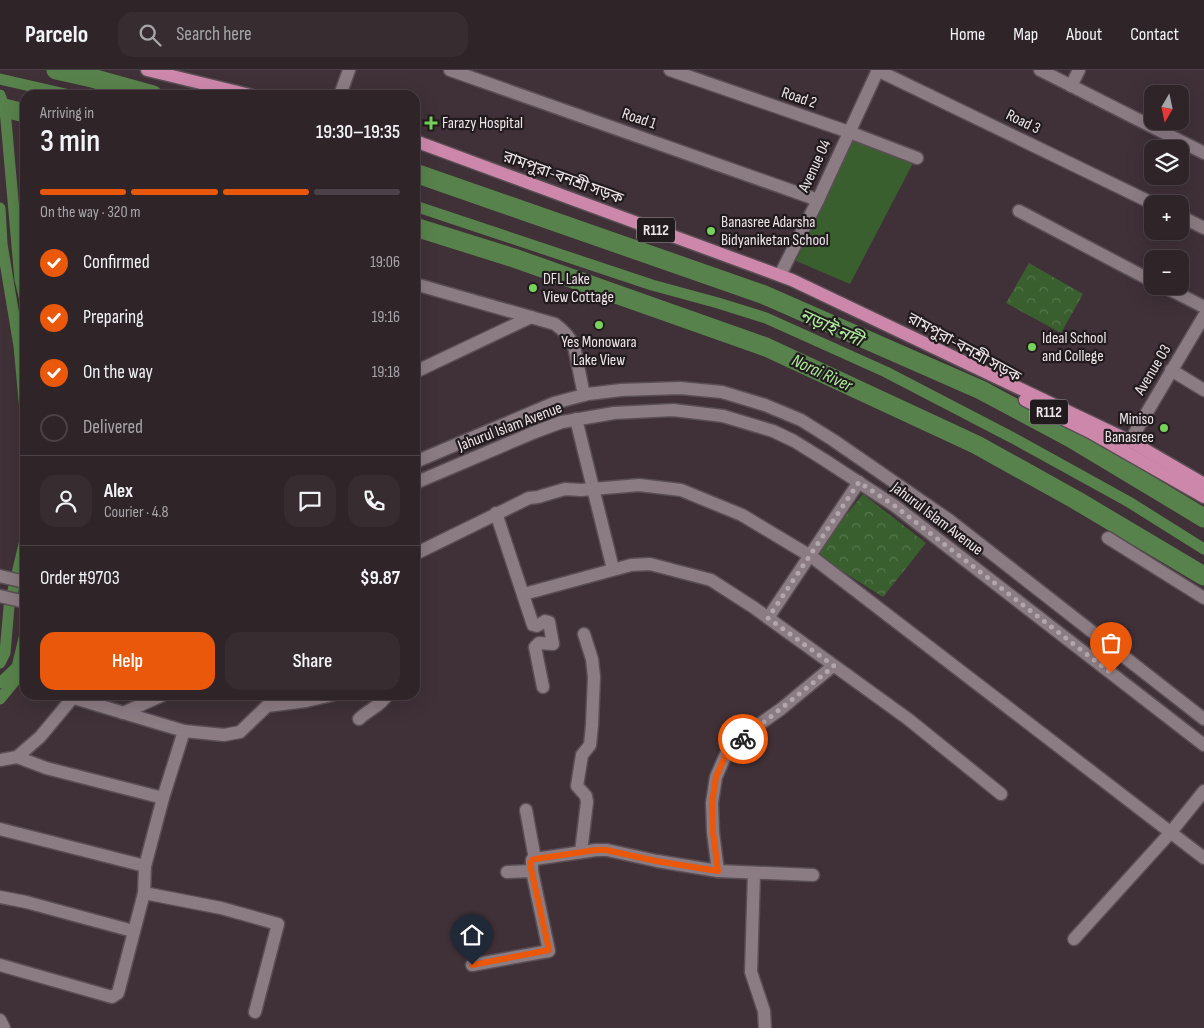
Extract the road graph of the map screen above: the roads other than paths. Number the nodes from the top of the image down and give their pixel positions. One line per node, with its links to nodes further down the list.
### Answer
1 (146, 70): 9 (main road)
2 (349, 70): 10 (street)
3 (450, 70): 16 (street, Road 1)
4 (670, 70): 11 (street, Road 2)
5 (878, 70): 11 (street, Avenue 04); 15 (street, Road 3)
6 (1040, 70): 8 (street)
7 (1079, 70): 8 (street)
8 (1070, 86): 13 (street)
9 (229, 90)
10 (342, 90)
11 (849, 132): 14 (street, Road 2); 16 (street, Avenue 04)
12 (420, 143): 20 (main road, রামপুরা-বনশ্রী সড়ক / R112)
13 (1204, 153)
14 (917, 158)
15 (1144, 199)
16 (818, 200): 20 (street, Avenue 04)
17 (1019, 211): 21 (street)
18 (1189, 220): 19 (street)
19 (1204, 228)
20 (780, 275): 27 (main road, রামপুরা-বনশ্রী সড়ক / R112)
21 (1144, 277)
22 (420, 288): 26 (street)
23 (1181, 295): 24 (street)
24 (1204, 307)
25 (1204, 316): 29 (street, Avenue 03)
26 (531, 317): 28 (street); 31 (street)
27 (893, 328): 33 (main road, রামপুরা-বনশ্রী সড়ক / R112); 39 (main road, রামপুরা-বনশ্রী সড়ক / R112)
28 (420, 370)
29 (1172, 370): 30 (street); 33 (street, Avenue 03)
30 (1204, 390)
31 (584, 395): 34 (street, Jahurul Islam Avenue); 62 (street, Jahurul Islam Avenue)
32 (576, 419): 35 (street, Jahurul Islam Avenue); 36 (street, Jahurul Islam Avenue); 38 (street)
33 (1130, 441): 37 (main road, রামপুরা-বনশ্রী সড়ক / R112)
34 (420, 460)
35 (420, 481)
36 (859, 482): 43 (street); 64 (street, Jahurul Islam Avenue)
37 (1204, 484)
38 (593, 488): 40 (street); 43 (street); 44 (street)
39 (1204, 497)
40 (496, 513): 42 (street); 47 (street)
41 (1108, 538): 49 (street)
42 (420, 551)
43 (810, 556): 51 (street); 72 (street)
44 (613, 569): 47 (street); 51 (street)
45 (0, 576): 46 (street)
46 (20, 581)
47 (524, 594): 54 (street)
48 (0, 596): 50 (street)
49 (1204, 598)
50 (20, 601)
51 (768, 618): 53 (street)
52 (584, 634): 73 (street)
53 (834, 666): 68 (street); 77 (street)
54 (543, 687)
55 (71, 700): 65 (street)
56 (86, 700): 60 (street)
57 (151, 700): 60 (street)
58 (310, 700): 63 (street)
59 (384, 700): 61 (street)
60 (123, 712): 63 (street)
61 (359, 719)
62 (1204, 719)
63 (184, 731): 69 (street)
64 (1204, 745)
65 (17, 757): 66 (street); 69 (street)
66 (0, 760)
67 (1204, 791): 72 (street)
68 (1001, 794)
69 (163, 798): 76 (street)
70 (526, 810): 75 (street)
71 (0, 828): 76 (street)
72 (1171, 832): 74 (street); 84 (street)
73 (581, 852): 75 (street); 77 (street)
74 (1204, 858)
75 (533, 865): 78 (street); 86 (street)
76 (145, 866): 81 (street)
77 (718, 871): 79 (street)
78 (507, 872)
79 (754, 873): 80 (street); 90 (street)
80 (813, 875)
81 (144, 893): 83 (street); 87 (street)
82 (0, 897): 83 (street)
83 (133, 931): 85 (street)
84 (1074, 938)
85 (0, 965)
86 (472, 965)
87 (255, 1012)
88 (0, 1020): 89 (street)
89 (4, 1028)
90 (765, 1028)

